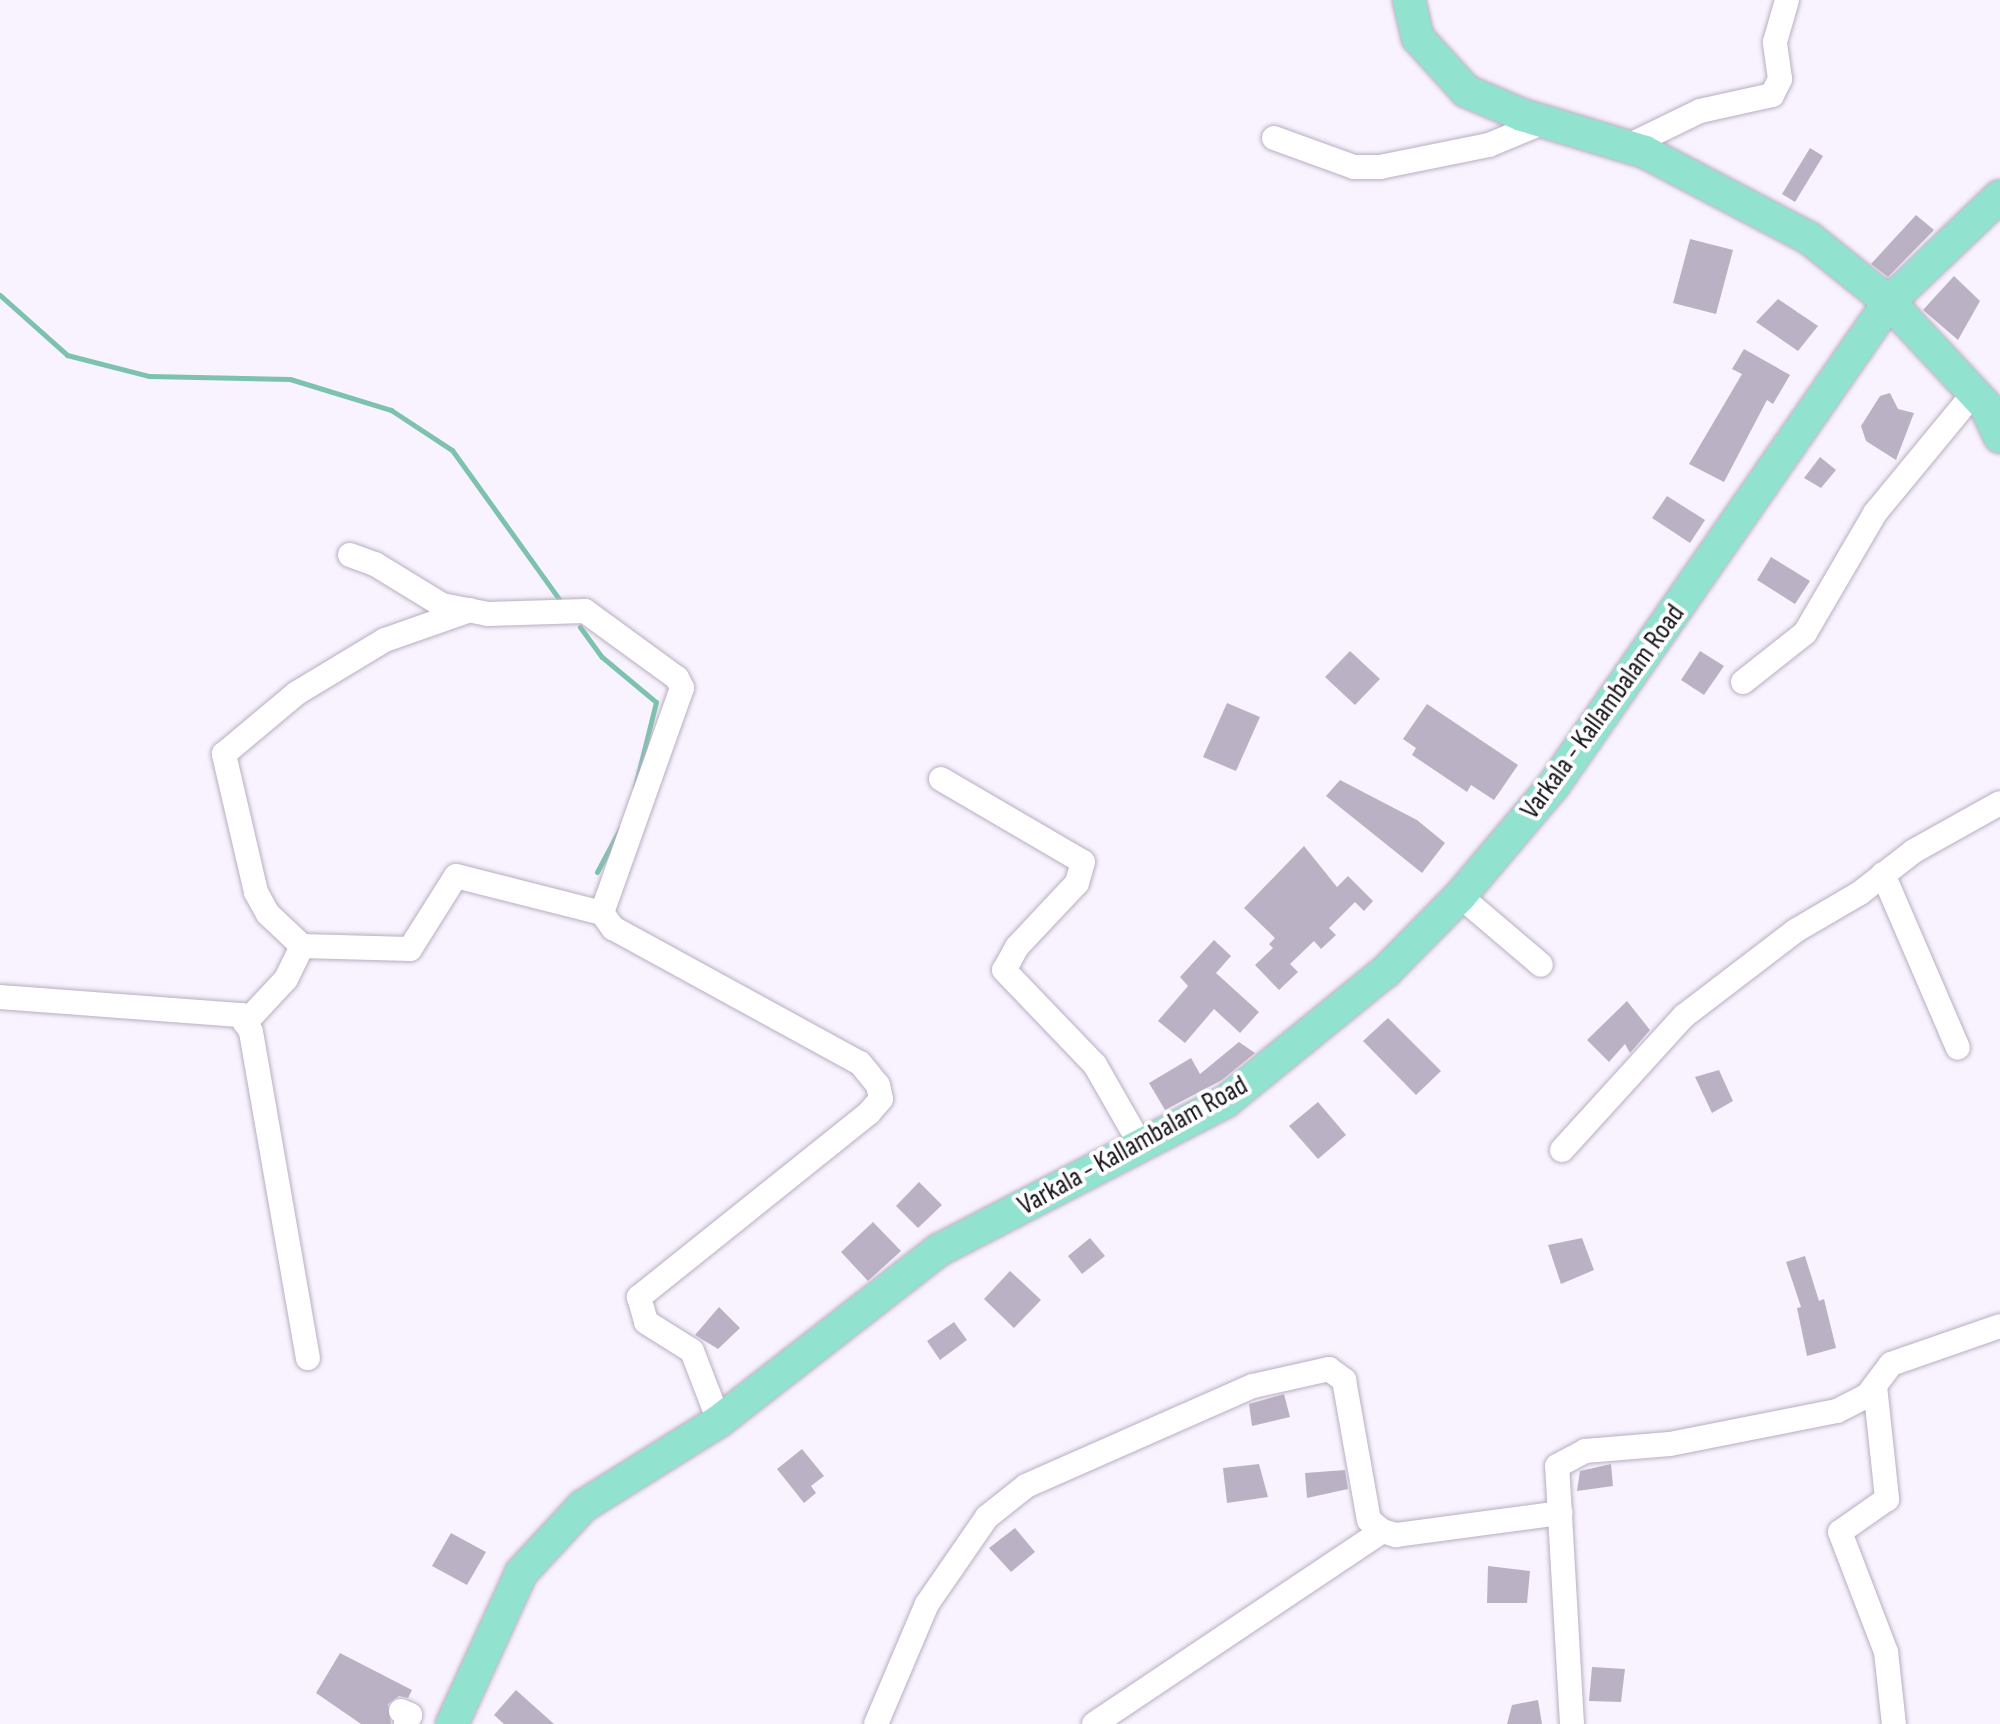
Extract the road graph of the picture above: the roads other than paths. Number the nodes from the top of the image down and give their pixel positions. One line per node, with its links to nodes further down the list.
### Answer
1 (1409, 0): 3 (main road)
2 (1787, 0): 5 (street)
3 (1544, 122): 4 (street); 5 (main road)
4 (1274, 138)
5 (1628, 146): 7 (main road)
6 (2000, 196): 7 (main road, Varkala - Kallambalam Road)
7 (1889, 302): 8 (main road); 16 (main road, Varkala - Kallambalam Road)
8 (1974, 393): 9 (main road); 12 (street)
9 (2000, 437)
10 (350, 555): 11 (street)
11 (470, 610): 17 (street); 18 (street)
12 (1743, 682)
13 (941, 779): 23 (street)
14 (2000, 803): 15 (street)
15 (1883, 874): 22 (street); 24 (street)
16 (1460, 896): 19 (street); 23 (main road, Varkala - Kallambalam Road)
17 (602, 913): 18 (street); 28 (street)
18 (302, 946): 21 (street)
19 (1541, 965)
20 (0, 997): 21 (street)
21 (245, 1023): 26 (street)
22 (1958, 1048)
23 (1142, 1147): 28 (main road, Varkala - Kallambalam Road)
24 (1562, 1150)
25 (2000, 1326): 27 (street)
26 (308, 1358)
27 (1875, 1386): 29 (street); 35 (street)
28 (719, 1421): 31 (main road, Varkala - Kallambalam Road)
29 (1561, 1513): 30 (street); 34 (street)
30 (1382, 1531): 32 (street); 33 (street)
31 (452, 1724)
32 (876, 1724)
33 (1094, 1724)
34 (1572, 1724)
35 (1894, 1724)

